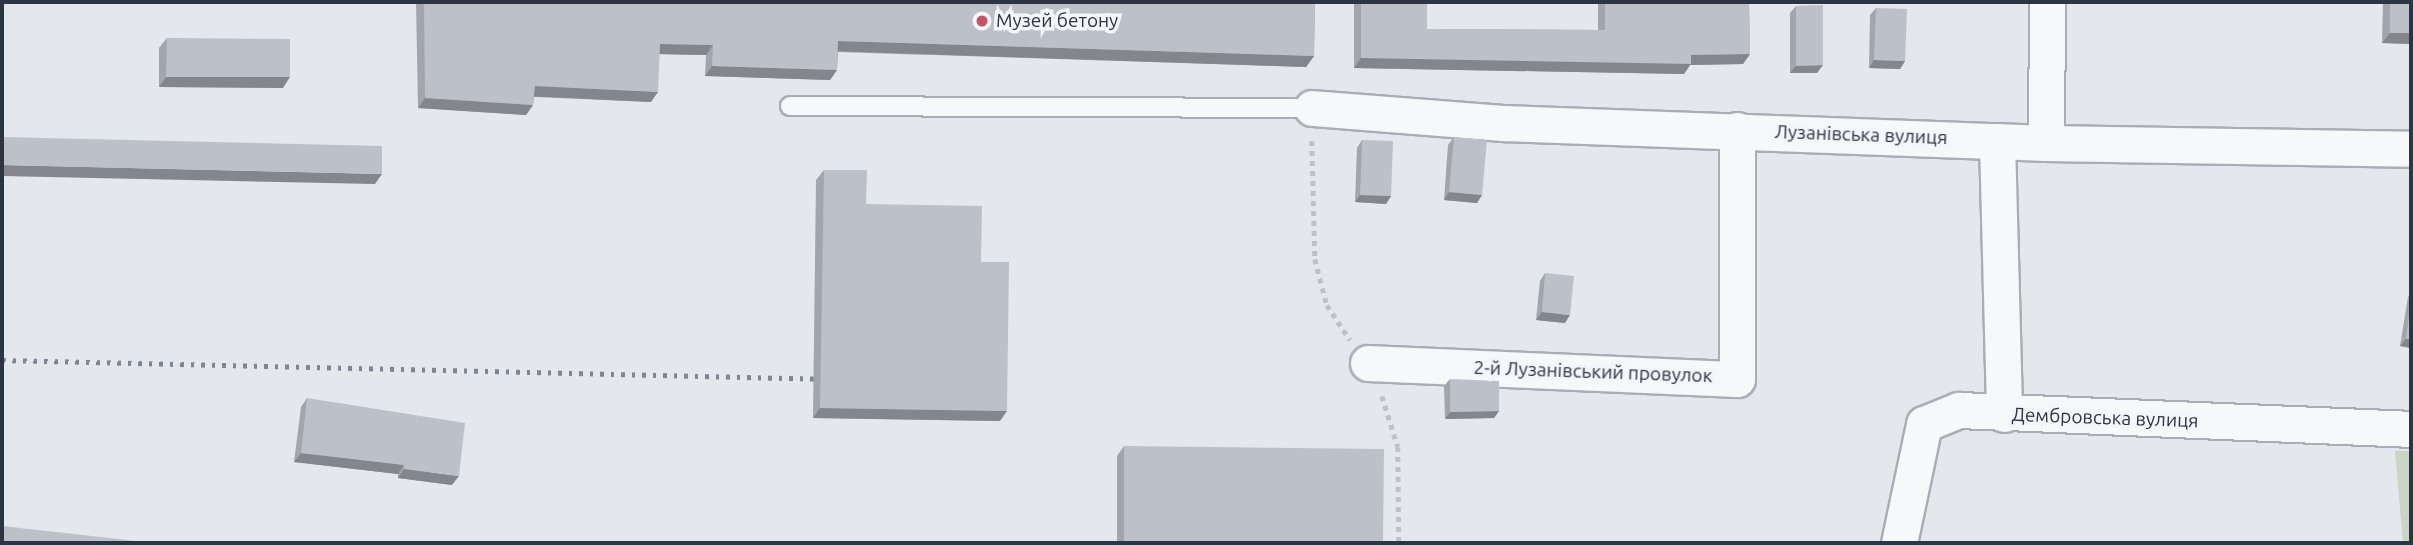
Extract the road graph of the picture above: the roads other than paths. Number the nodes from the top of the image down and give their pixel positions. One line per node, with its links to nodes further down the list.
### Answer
1 (2047, 2): 6 (street)
2 (790, 106): 3 (lane)
3 (1311, 108): 4 (street, Лузанівська вулиця)
4 (1737, 130): 5 (street, Лузанівська вулиця); 8 (street, 2-й Лузанівський провулок)
5 (1997, 141): 6 (street, Лузанівська вулиця); 9 (street)
6 (2046, 143): 7 (street, Лузанівська вулиця)
7 (2411, 149)
8 (1368, 363)
9 (2004, 414): 10 (street, Дембровська вулиця); 11 (street, Дембровська вулиця)
10 (2411, 429)
11 (1899, 543)

